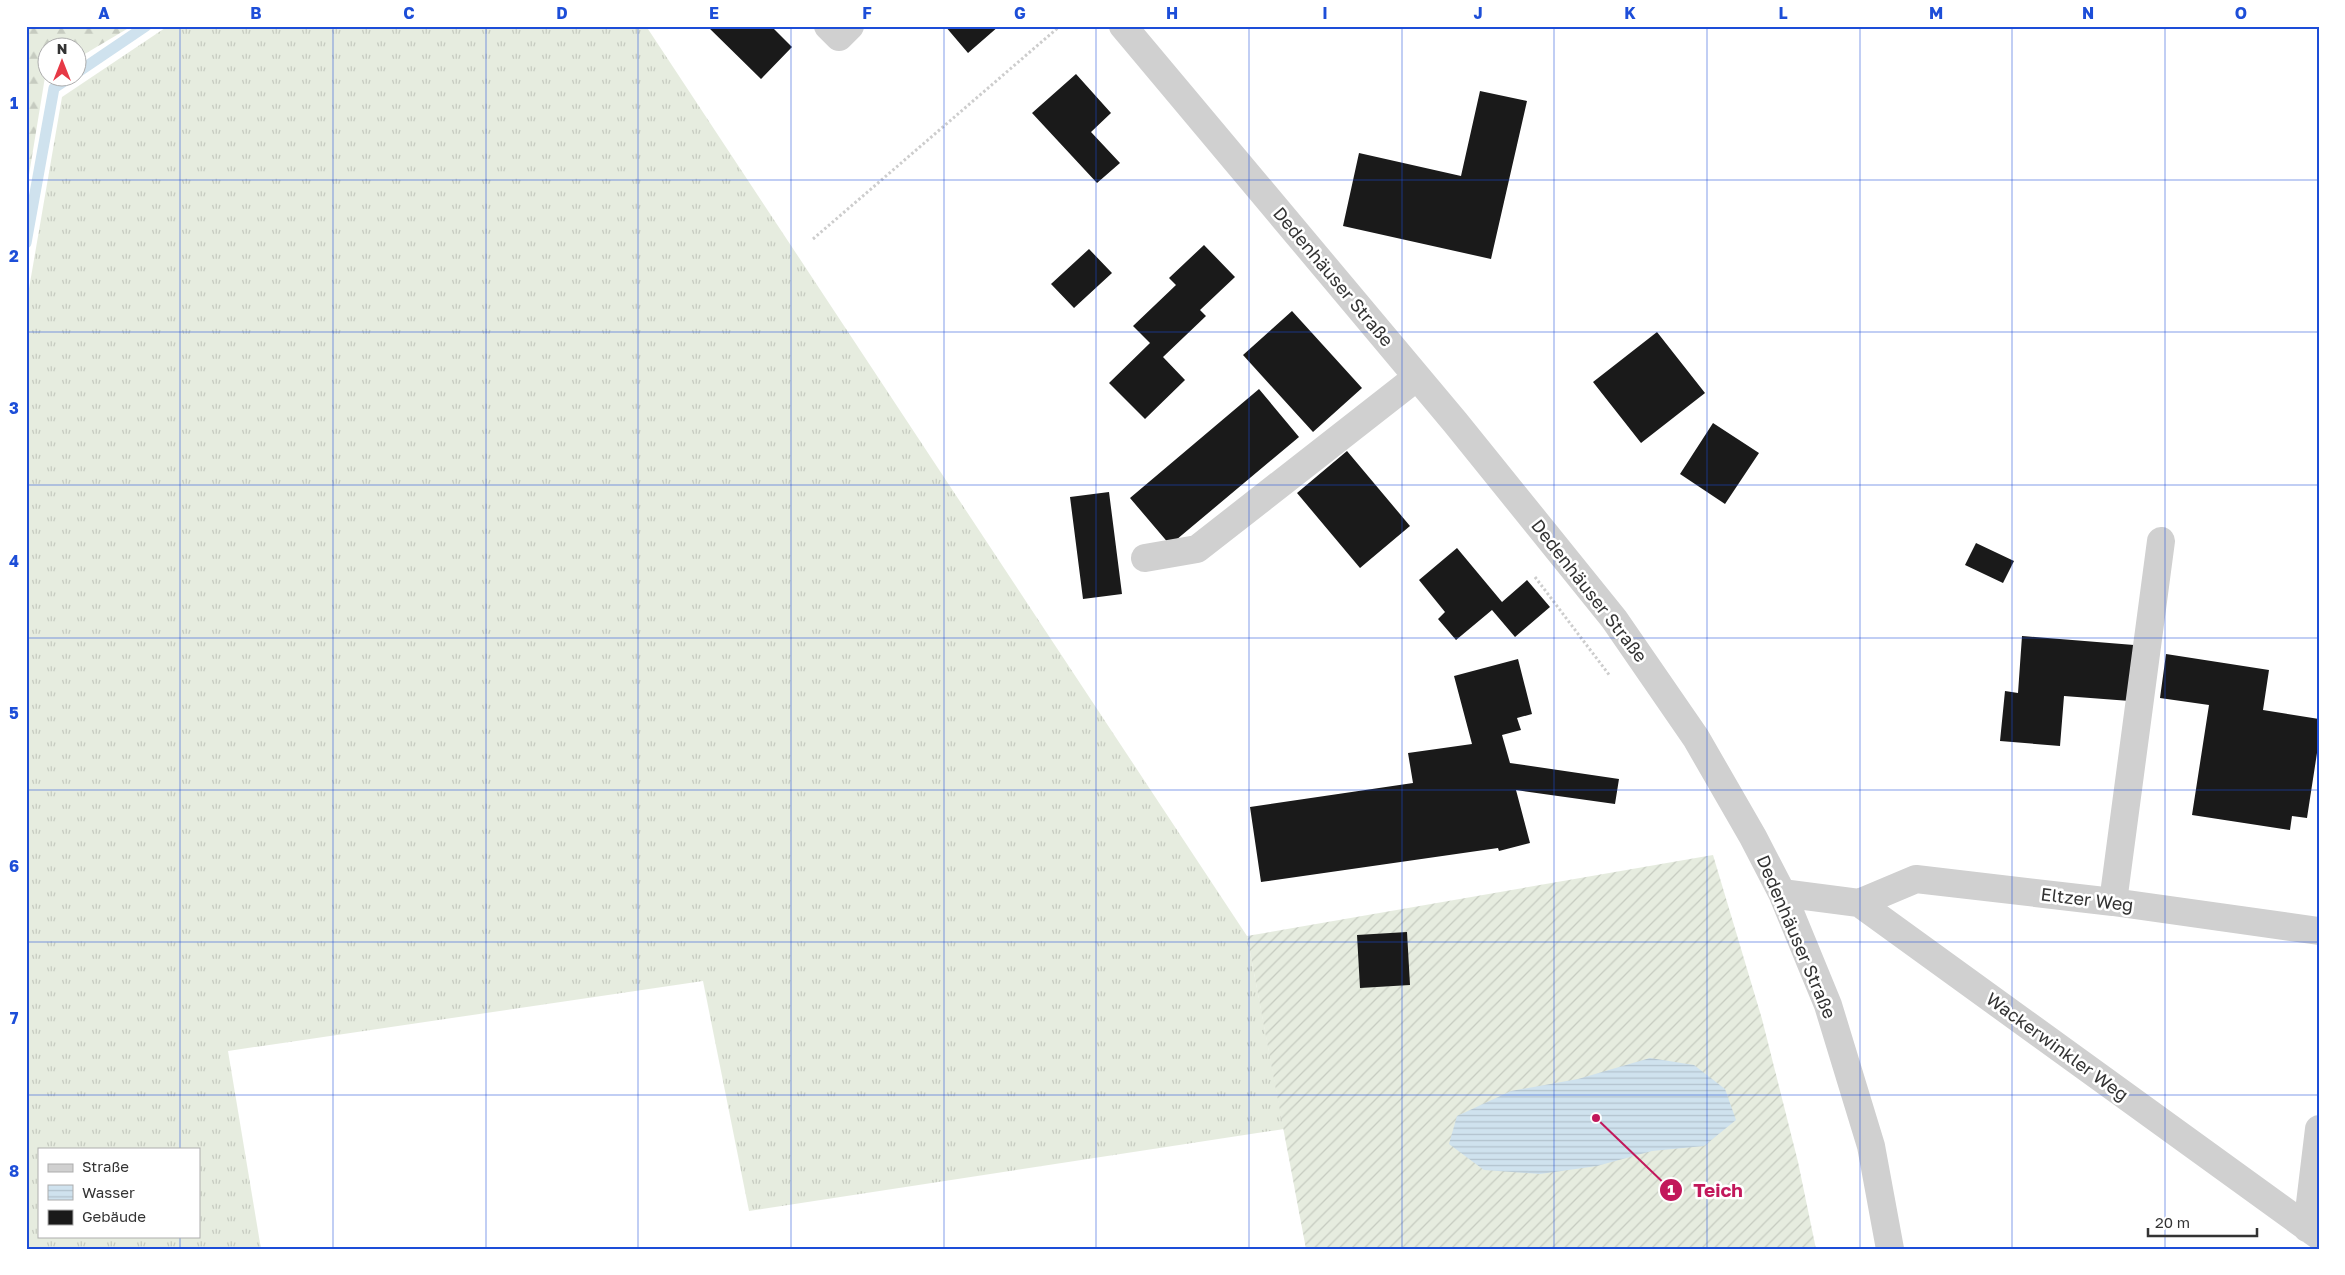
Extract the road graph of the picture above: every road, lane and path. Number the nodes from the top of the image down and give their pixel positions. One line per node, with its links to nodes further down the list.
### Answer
1 (828, 26): 2 (street)
2 (850, 26)
3 (1060, 26): 5 (path)
4 (1123, 26): 6 (street, Dedenhäuser Straße)
5 (813, 239)
6 (1417, 377): 8 (street); 11 (street, Dedenhäuser Straße)
7 (2161, 541): 12 (street)
8 (1145, 558)
9 (1534, 576): 10 (path)
10 (1612, 678)
11 (1782, 893): 13 (street, Wackerwinkler Weg); 17 (street, Dedenhäuser Straße)
12 (2113, 902): 13 (street, Eltzer Weg); 14 (street, Eltzer Weg)
13 (1859, 903): 16 (street, Wackerwinkler Weg)
14 (2319, 931)
15 (2319, 1129): 16 (street)
16 (2313, 1232)
17 (1890, 1249)

